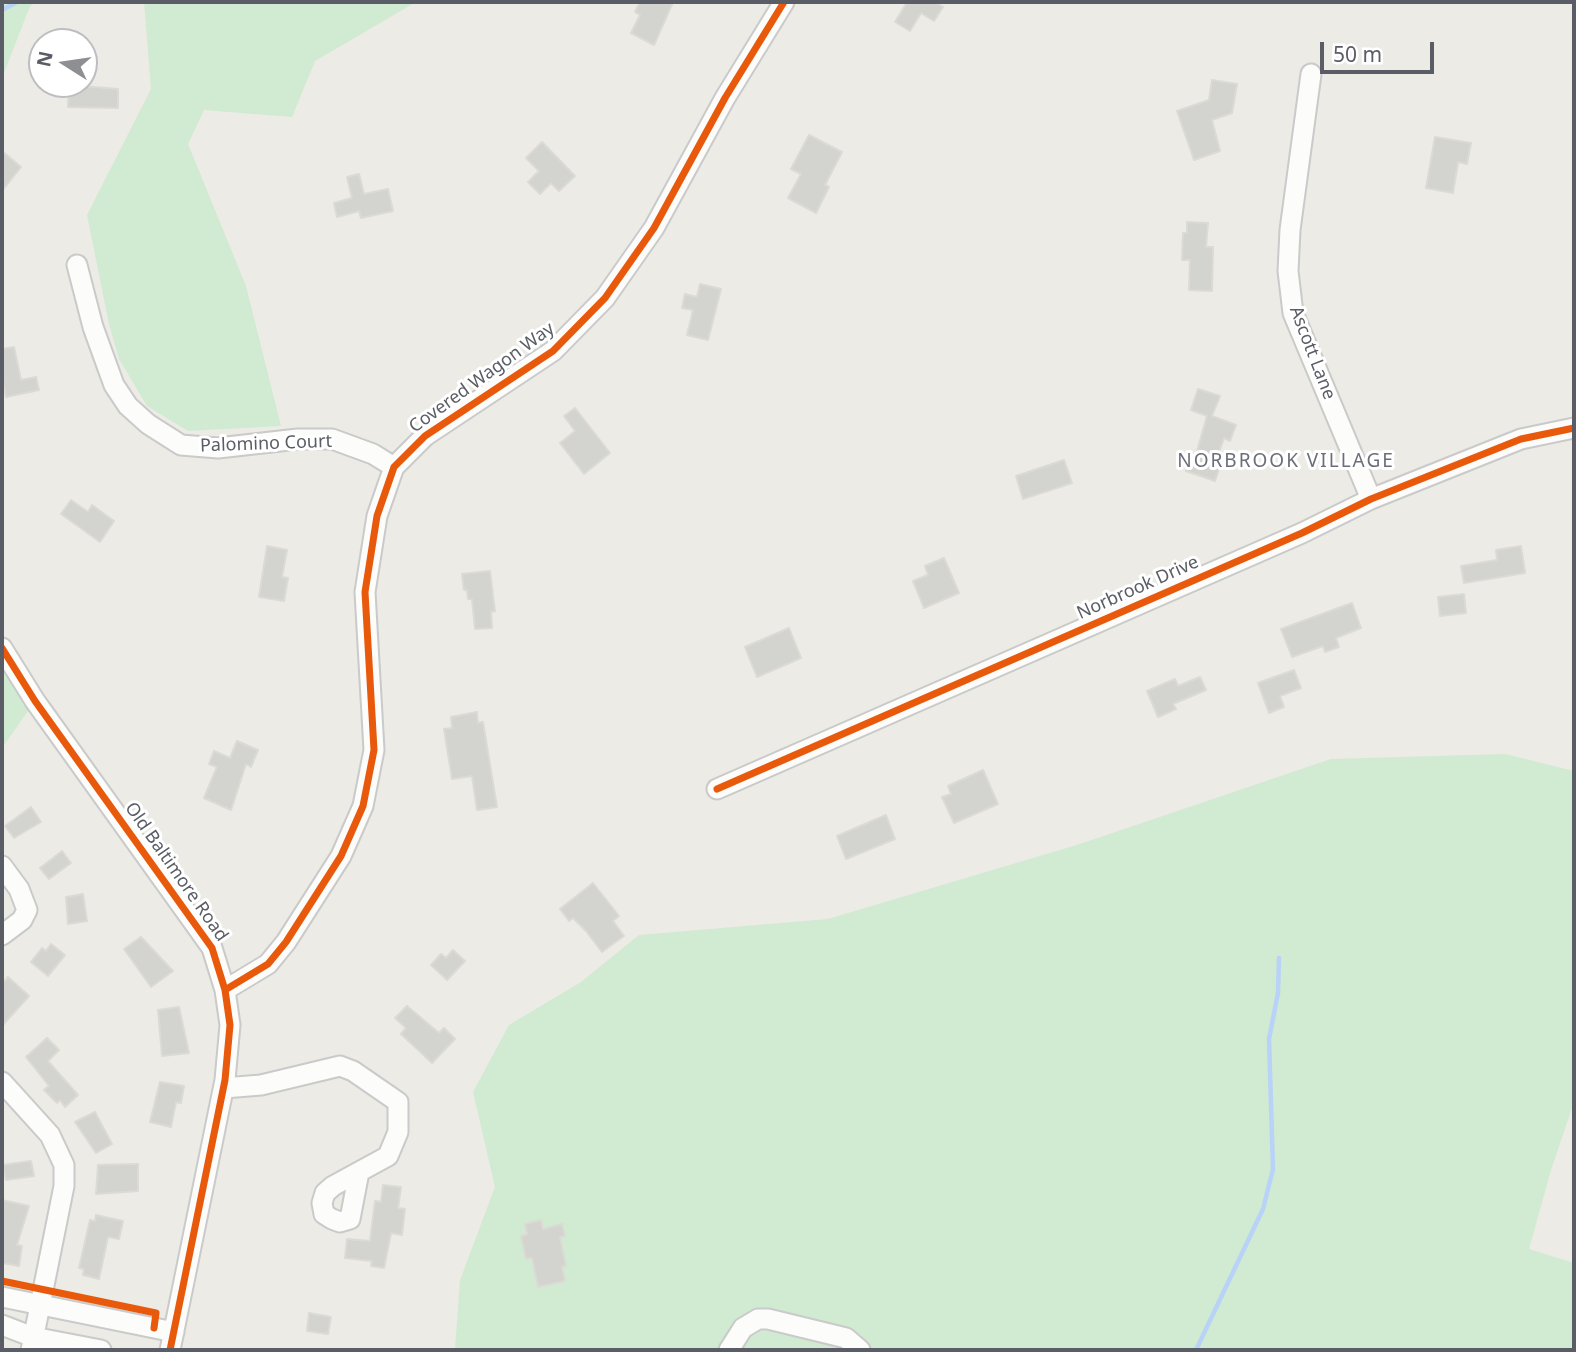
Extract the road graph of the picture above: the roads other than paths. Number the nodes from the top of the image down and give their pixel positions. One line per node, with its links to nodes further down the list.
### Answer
1 (784, 2): 5 (street, Covered Wagon Way)
2 (1311, 74): 6 (street, Ascott Lane)
3 (77, 265): 5 (street, Palomino Court)
4 (1574, 428): 6 (street, Norbrook Drive)
5 (394, 467): 11 (street, Covered Wagon Way)
6 (1371, 499): 8 (street, Norbrook Drive)
7 (2, 648): 11 (street, Old Baltimore Road)
8 (717, 789)
9 (2, 866): 10 (street)
10 (2, 935)
11 (225, 990): 13 (street, Old Baltimore Road)
12 (2, 1082): 16 (street)
13 (224, 1088): 14 (street); 18 (street, Old Baltimore Road)
14 (359, 1172)
15 (2, 1297): 16 (street)
16 (40, 1305): 18 (street); 19 (street)
17 (2, 1325): 19 (street)
18 (172, 1341)
19 (32, 1344): 20 (street)
20 (101, 1350)
21 (729, 1350): 22 (street)
22 (860, 1350)

